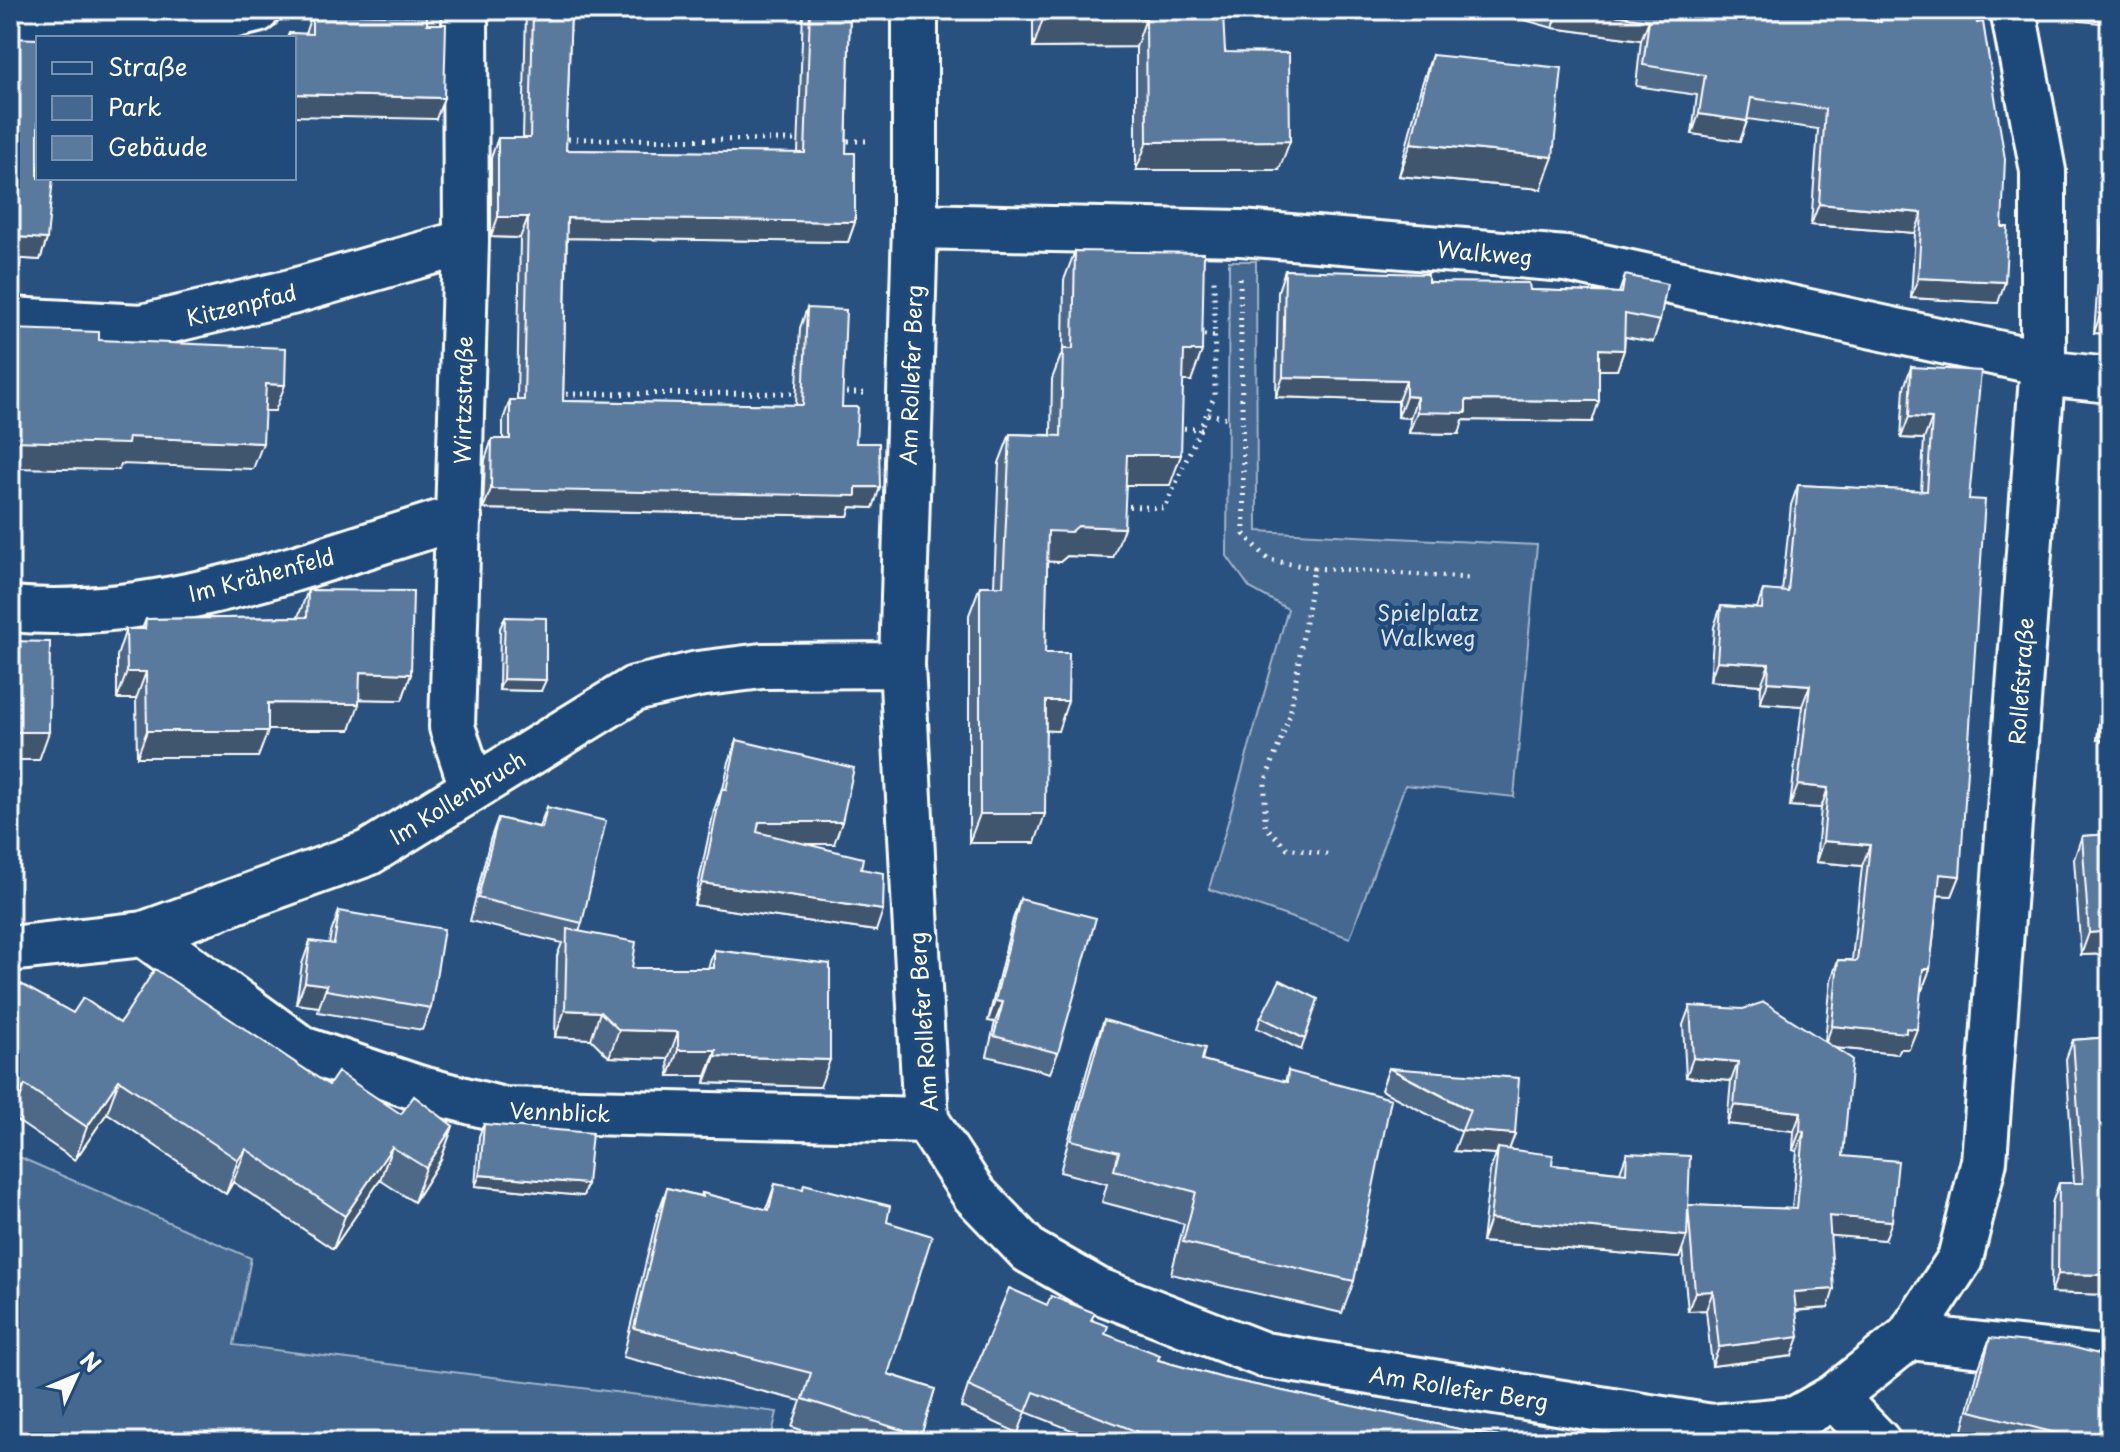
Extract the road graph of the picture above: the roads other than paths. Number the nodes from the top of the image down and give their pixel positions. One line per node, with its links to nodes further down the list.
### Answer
1 (257, 10): 5 (street)
2 (465, 10): 7 (street, Wirtzstraße)
3 (915, 10): 6 (street, Am Rollefer Berg)
4 (2013, 10): 9 (street, Rollefstraße)
5 (10, 35)
6 (915, 226): 9 (street, Walkweg); 13 (street, Am Rollefer Berg)
7 (466, 242): 8 (street, Kitzenpfad); 11 (street, Wirtzstraße)
8 (10, 320)
9 (2043, 368): 10 (street, Walkweg); 18 (street, Rollefstraße)
10 (2110, 380)
11 (459, 517): 12 (street, Im Krähenfeld); 14 (street, Wirtzstraße)
12 (10, 609)
13 (902, 665): 14 (street, Im Kollenbruch); 17 (street, Am Rollefer Berg)
14 (472, 787): 15 (street, Im Kollenbruch)
15 (144, 934): 16 (street, Im Kollenbruch); 17 (street, Vennblick)
16 (10, 949)
17 (926, 1120): 21 (street, Am Rollefer Berg)
18 (1909, 1337): 19 (street); 20 (street, Rollefstraße)
19 (2110, 1359)
20 (1834, 1397): 21 (street, Rollefstraße); 22 (street)
21 (1792, 1431)
22 (1878, 1442)

